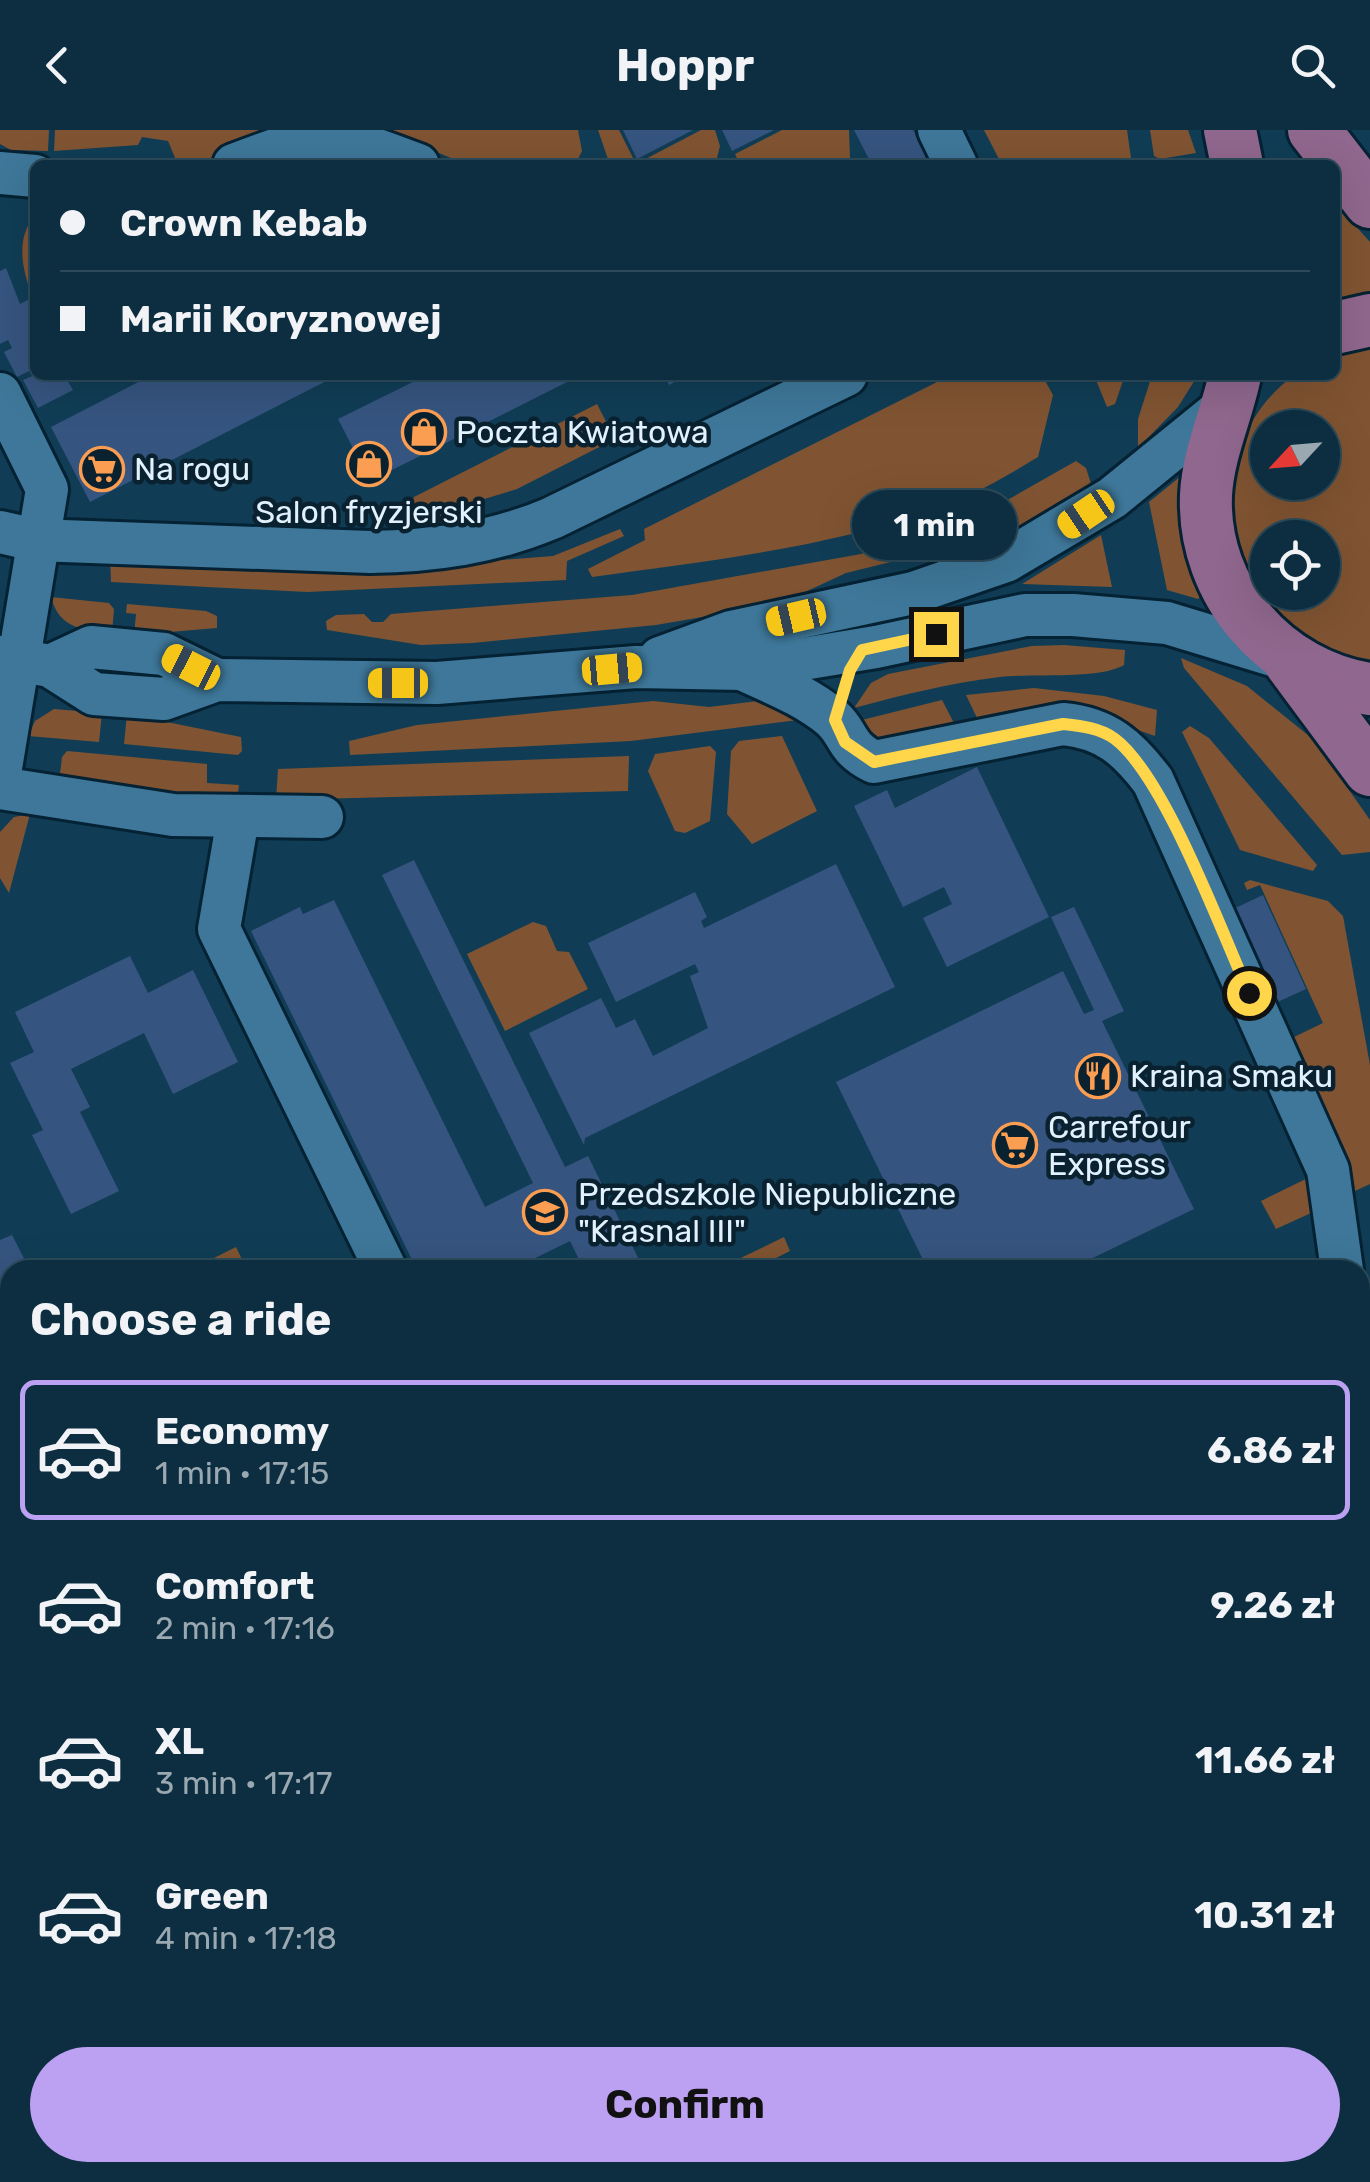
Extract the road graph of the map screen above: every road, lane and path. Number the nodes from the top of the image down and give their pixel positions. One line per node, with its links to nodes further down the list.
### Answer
1 (309, 130): 5 (street); 6 (street)
2 (939, 130): 7 (street)
3 (1230, 130): 8 (main road)
4 (1314, 130): 9 (main road)
5 (245, 160)
6 (406, 160)
7 (954, 160)
8 (1236, 160)
9 (1337, 160)
10 (1340, 163): 13 (main road)
11 (0, 172): 12 (street)
12 (30, 175)
13 (1370, 202)
14 (1370, 320): 15 (main road)
15 (1340, 327)
16 (836, 380): 19 (street)
17 (1241, 384): 21 (main road); 23 (street)
18 (0, 394): 19 (street)
19 (18, 536): 22 (street)
20 (862, 650): 21 (street); 24 (street); 26 (street)
21 (1290, 660): 25 (main road); 27 (main road)
22 (24, 661): 23 (street); 28 (street)
23 (636, 667): 24 (street)
24 (742, 670): 26 (street)
25 (1370, 688)
26 (835, 720): 33 (street)
27 (1370, 770)
28 (0, 774)
29 (0, 788): 31 (street)
30 (322, 817): 31 (street)
31 (238, 818): 32 (street)
32 (381, 1260)
33 (1341, 1260)

